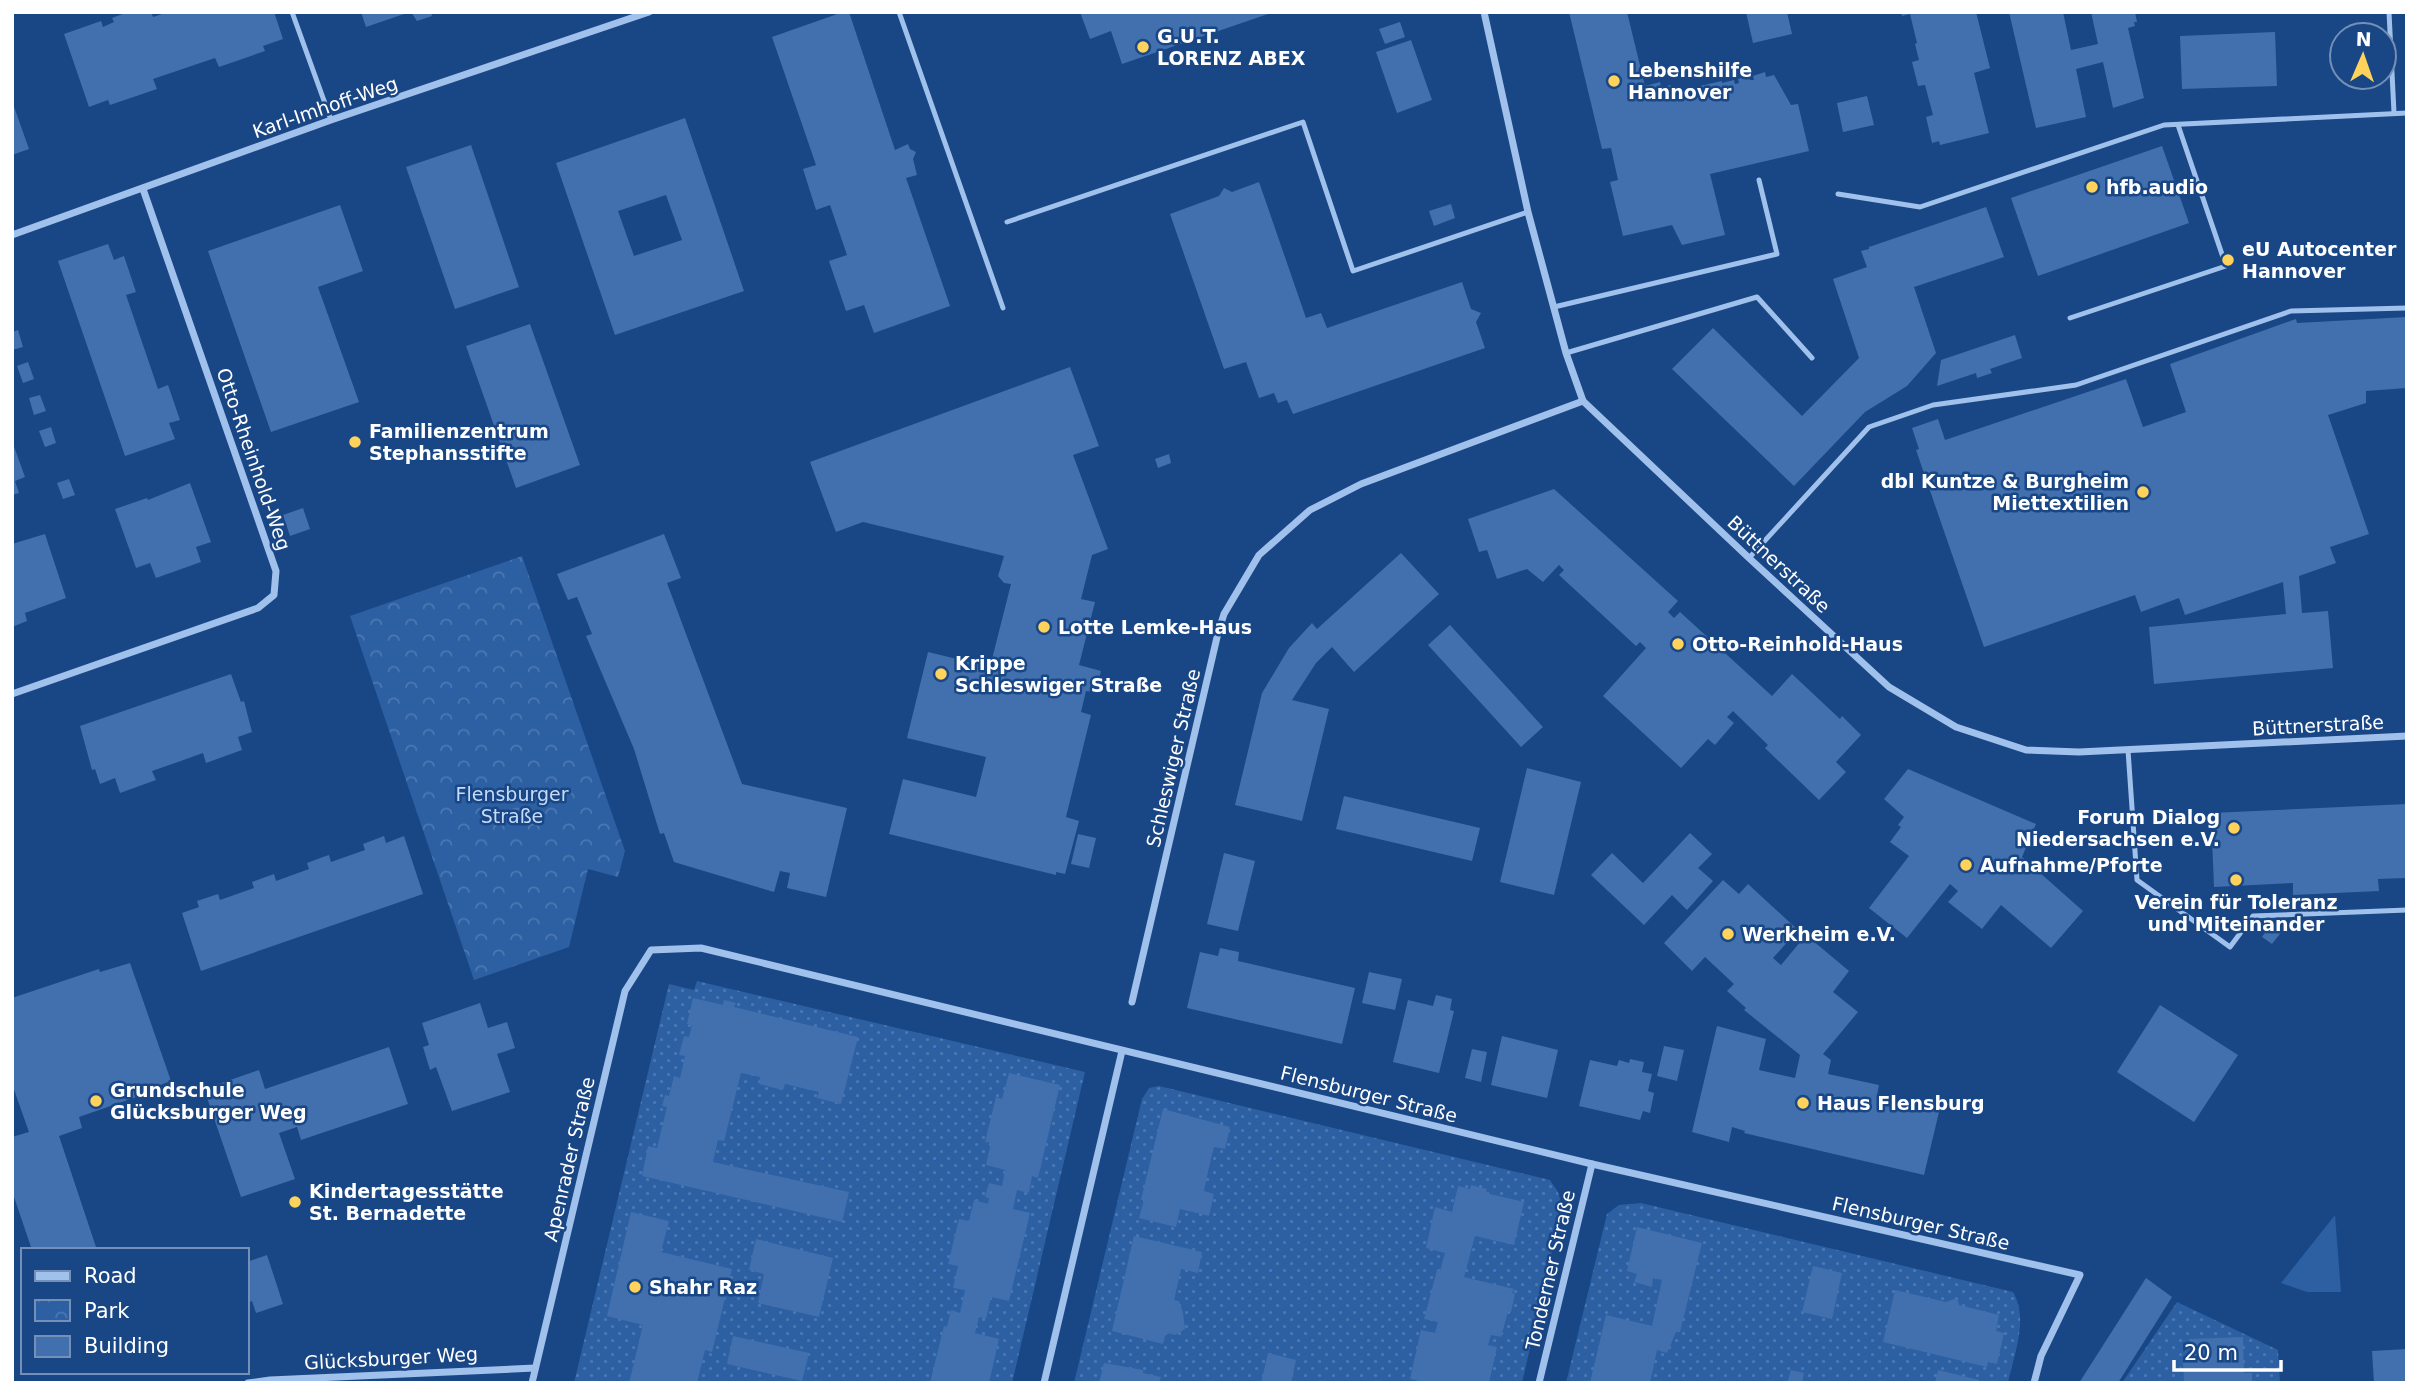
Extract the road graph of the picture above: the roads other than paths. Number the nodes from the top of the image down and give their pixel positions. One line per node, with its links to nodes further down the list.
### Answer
1 (292, 12): 8 (lane)
2 (649, 12): 8 (street, Karl-Imhoff-Weg)
3 (899, 12): 17 (lane)
4 (1484, 12): 13 (street, Büttnerstraße)
5 (2389, 12): 6 (lane)
6 (2393, 113): 7 (lane); 9 (lane)
7 (2407, 113)
8 (331, 120): 11 (street, Karl-Imhoff-Weg)
9 (2178, 125): 12 (lane); 19 (lane)
10 (1759, 180): 16 (lane)
11 (143, 189): 15 (street, Karl-Imhoff-Weg); 24 (street, Otto-Rheinhold-Weg)
12 (1838, 194)
13 (1528, 212): 14 (lane); 16 (street, Büttnerstraße)
14 (1007, 222)
15 (12, 235)
16 (1554, 307): 20 (street, Büttnerstraße)
17 (1003, 308)
18 (2407, 308): 23 (lane)
19 (2070, 318)
20 (1566, 353): 21 (lane); 22 (street, Büttnerstraße)
21 (1812, 358)
22 (1583, 401): 23 (street, Büttnerstraße); 29 (street, Schleswiger Straße)
23 (1749, 558): 26 (street, Büttnerstraße)
24 (12, 694)
25 (2407, 736): 26 (street, Büttnerstraße)
26 (2128, 750): 27 (lane)
27 (2407, 910)
28 (651, 950): 30 (street, Flensburger Straße); 32 (street, Apenrader Straße)
29 (1132, 1002)
30 (1122, 1051): 31 (street, Flensburger Straße); 35 (street)
31 (1592, 1164): 36 (street, Tonderner Straße); 37 (street, Flensburger Straße)
32 (535, 1368): 33 (street, Glücksburger Weg); 34 (street, Apenrader Straße)
33 (248, 1383)
34 (532, 1383)
35 (1044, 1383)
36 (1539, 1383)
37 (2035, 1383)

